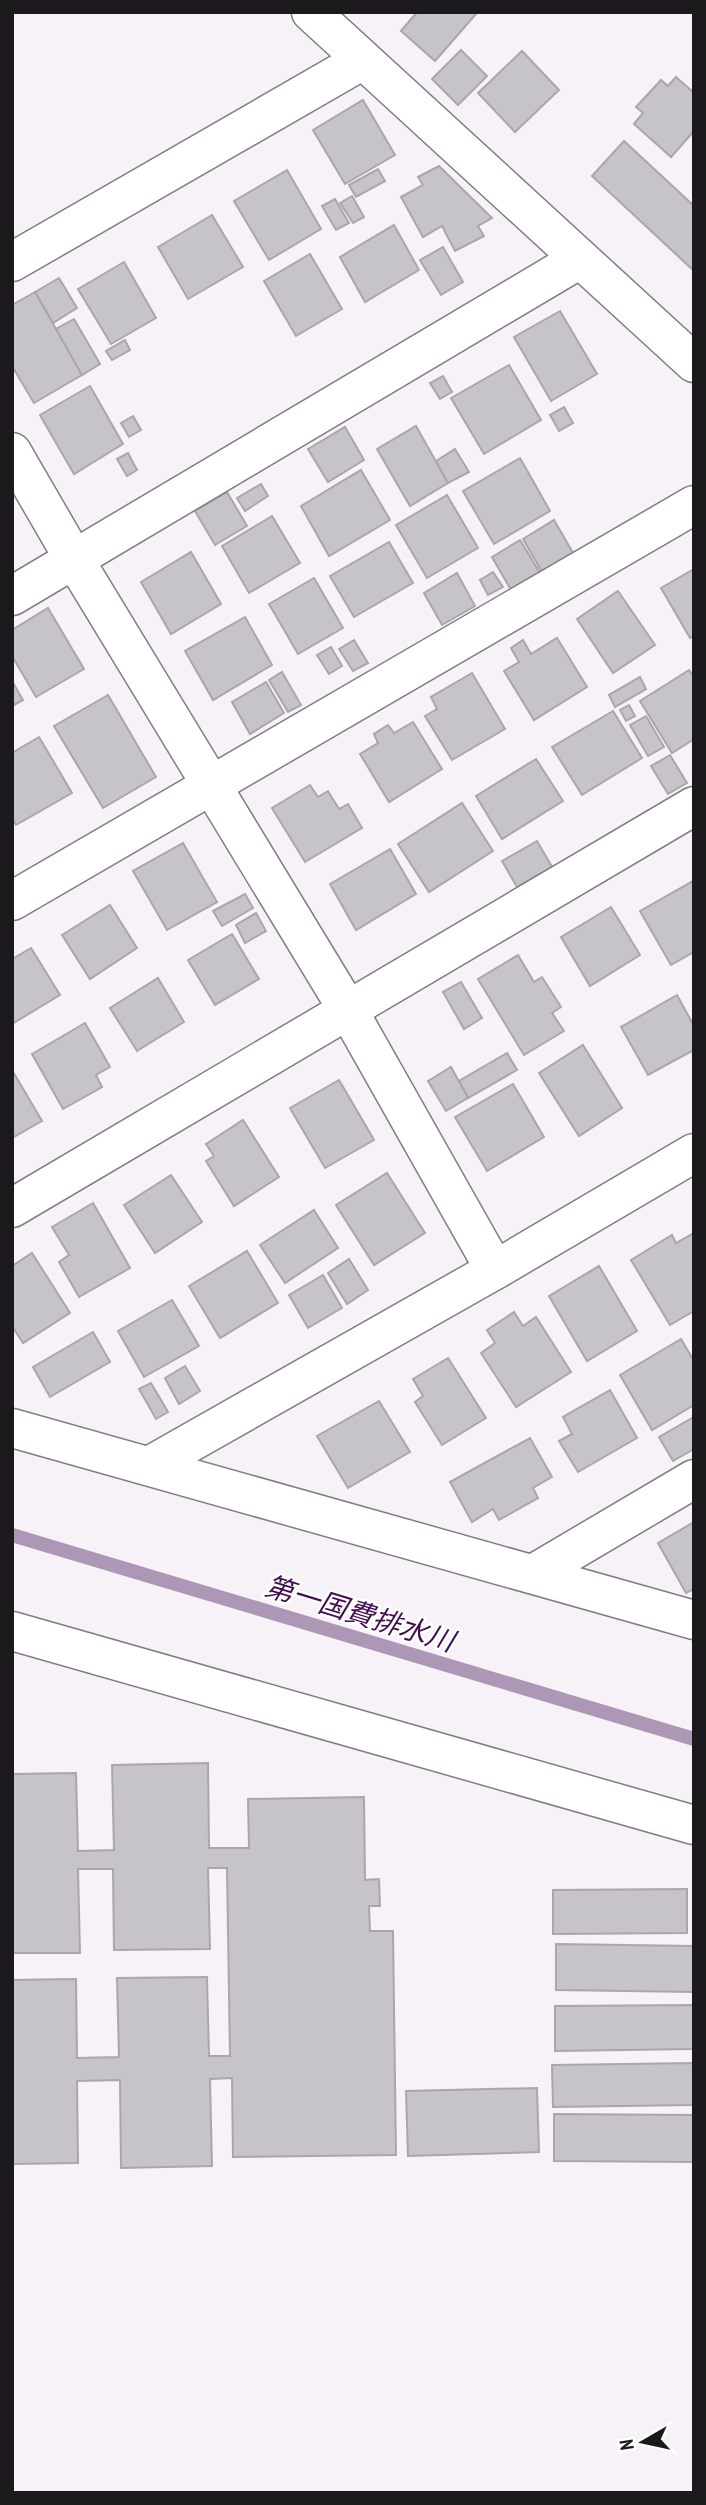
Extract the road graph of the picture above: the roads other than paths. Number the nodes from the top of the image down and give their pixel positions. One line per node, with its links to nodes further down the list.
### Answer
1 (311, 12): 2 (street)
2 (363, 60): 3 (street); 4 (street)
3 (580, 259): 5 (street); 8 (street)
4 (12, 262)
5 (694, 363)
6 (12, 452): 8 (street)
7 (694, 505): 10 (street)
8 (74, 559): 9 (street); 10 (street)
9 (12, 596)
10 (213, 785): 12 (street); 13 (street)
11 (694, 806): 13 (street)
12 (12, 901)
13 (348, 1010): 15 (street); 16 (street)
14 (694, 1153): 16 (street)
15 (12, 1208)
16 (495, 1270): 18 (street)
17 (12, 1428): 18 (street)
18 (149, 1466): 20 (street)
19 (694, 1479): 20 (street)
20 (533, 1574): 21 (street)
21 (694, 1620)
22 (12, 1631): 23 (street)
23 (694, 1825)

